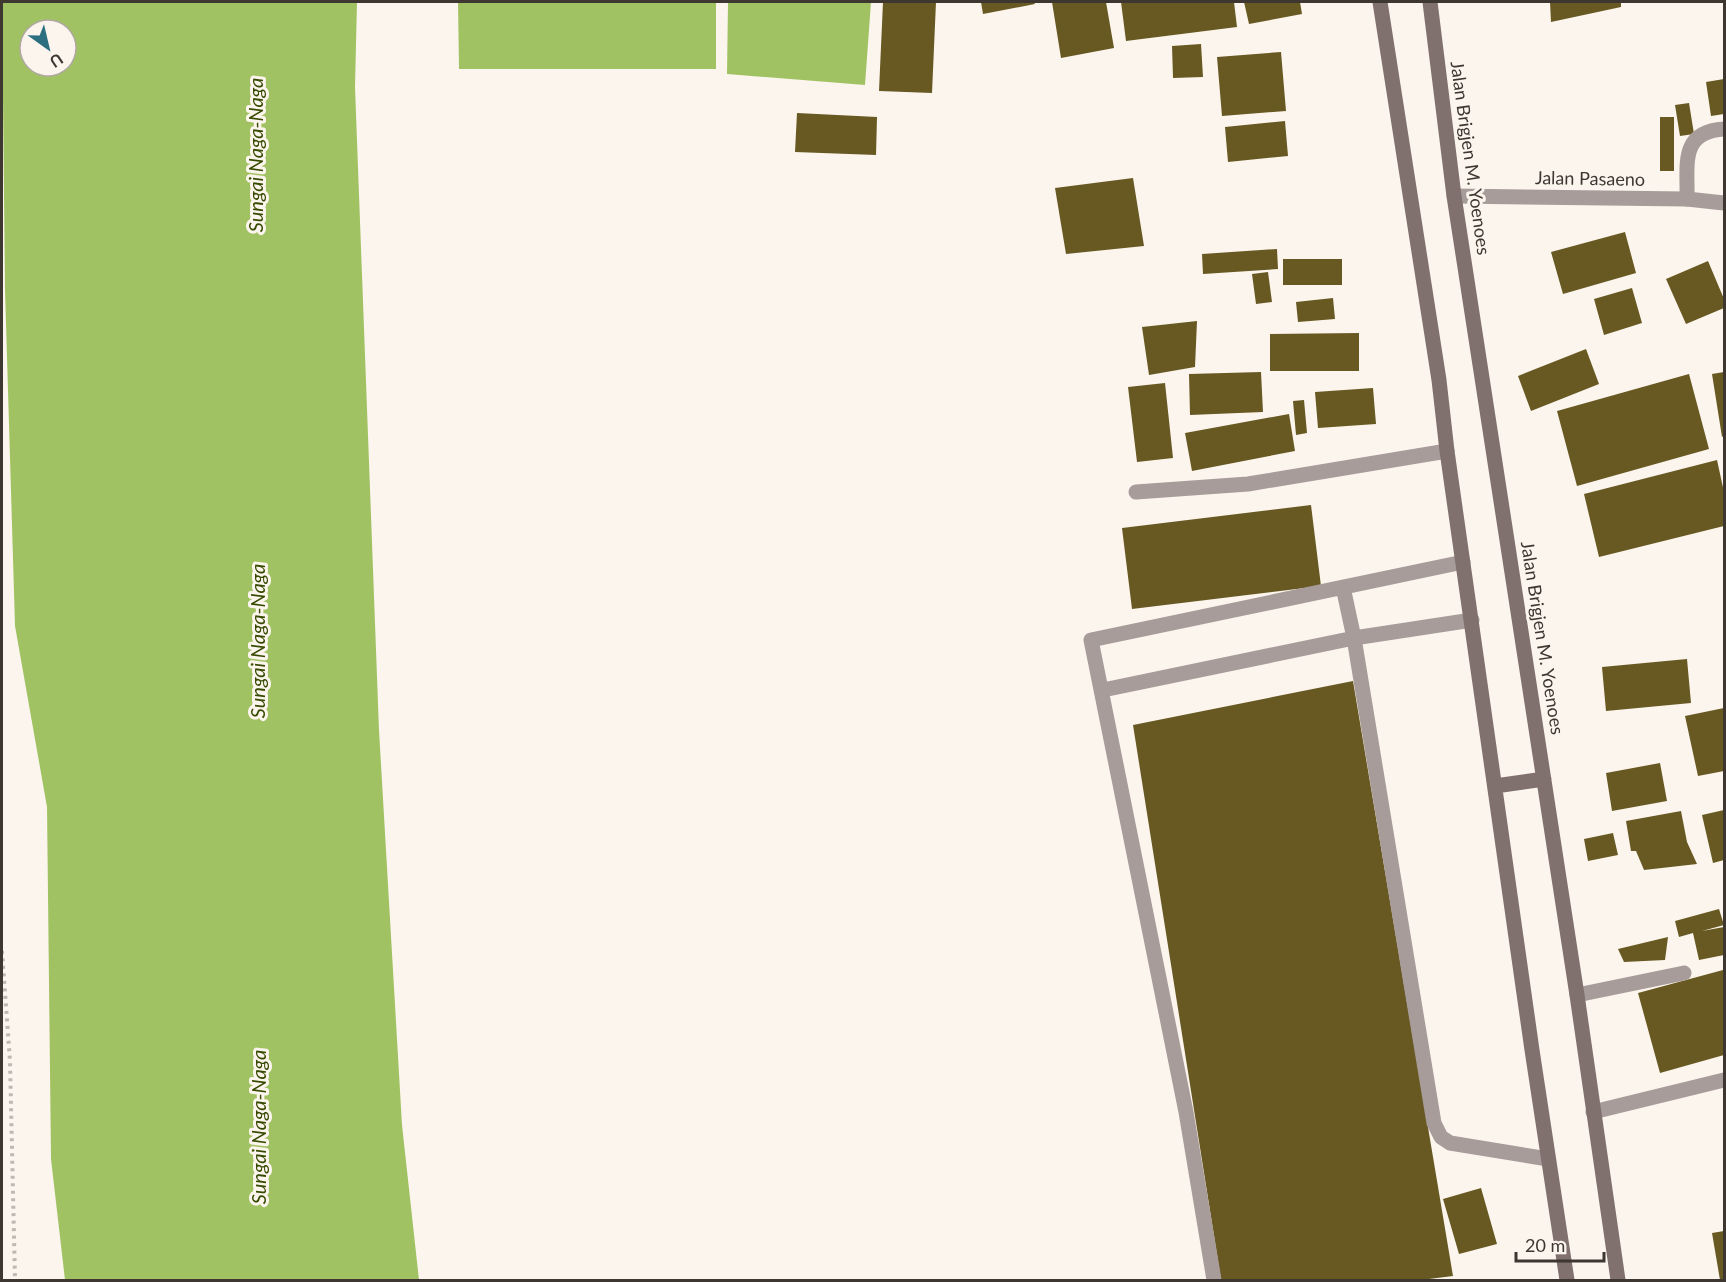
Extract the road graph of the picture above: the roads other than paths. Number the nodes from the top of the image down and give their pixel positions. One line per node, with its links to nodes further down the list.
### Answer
1 (1380, 2): 7 (main road)
2 (1430, 2): 4 (main road, Jalan Brigjen M. Yoenoes)
3 (1725, 129): 5 (street)
4 (1454, 196): 5 (street, Jalan Pasaeno); 14 (main road, Jalan Brigjen M. Yoenoes)
5 (1687, 199): 6 (street, Jalan Pasaeno)
6 (1725, 203)
7 (1447, 451): 8 (street); 9 (main road)
8 (1136, 492)
9 (1463, 562): 10 (street); 11 (main road)
10 (1343, 587): 12 (street); 13 (street)
11 (1472, 620): 12 (street); 15 (main road)
12 (1354, 638): 13 (street); 20 (street)
13 (1103, 690): 21 (street)
14 (1544, 779): 15 (main road); 17 (main road, Jalan Brigjen M. Yoenoes)
15 (1495, 786): 20 (main road)
16 (1684, 973): 17 (street)
17 (1577, 995): 19 (main road, Jalan Brigjen M. Yoenoes)
18 (1725, 1080): 19 (street)
19 (1593, 1112): 23 (main road, Jalan Brigjen M. Yoenoes)
20 (1548, 1159): 22 (main road)
21 (1214, 1281)
22 (1567, 1281)
23 (1618, 1281)

